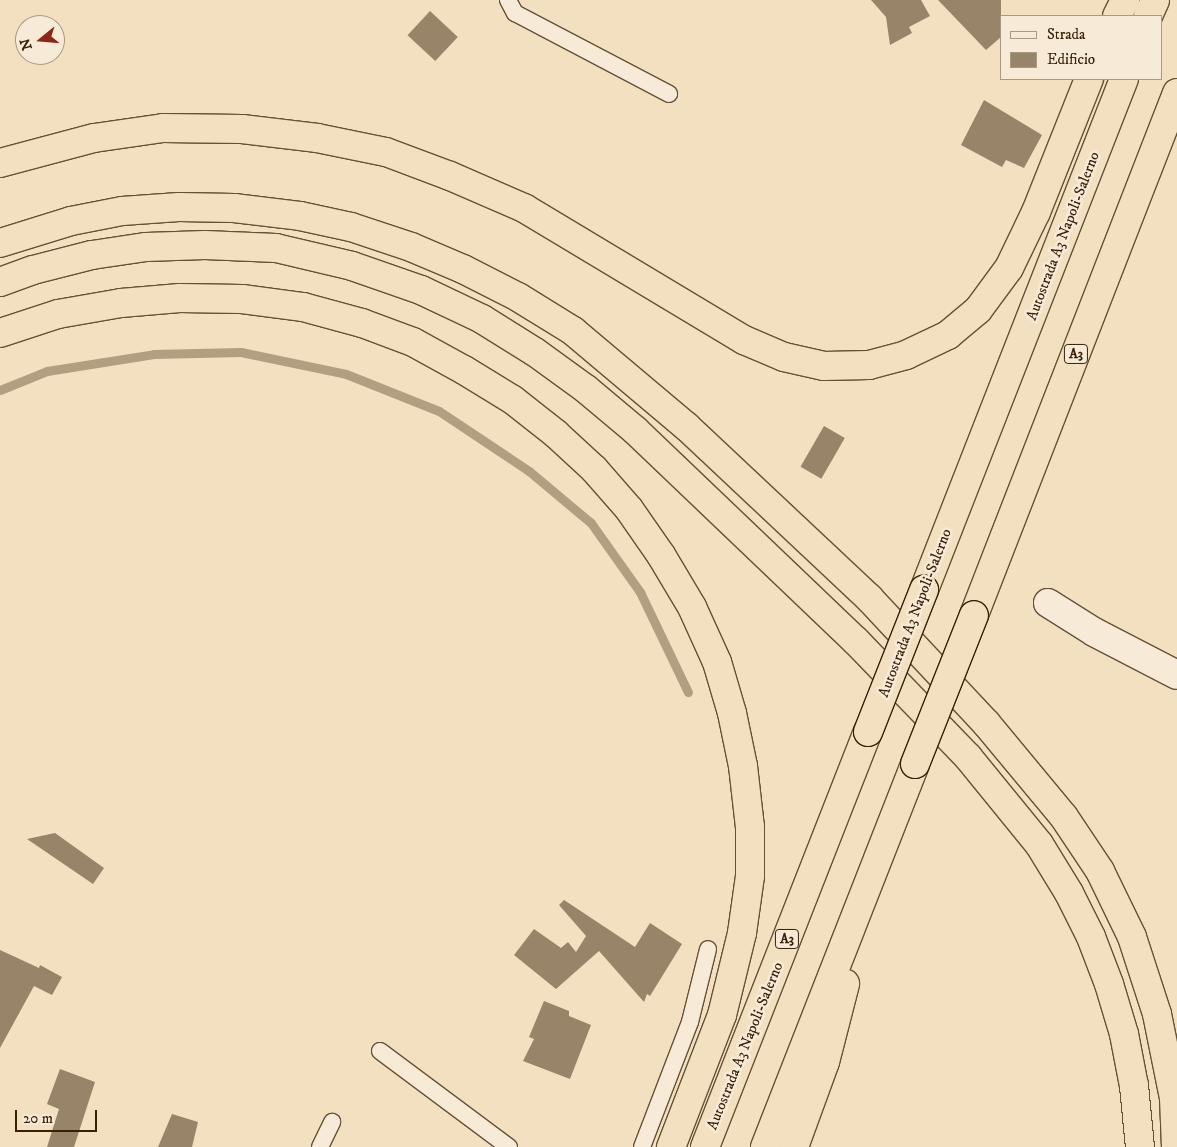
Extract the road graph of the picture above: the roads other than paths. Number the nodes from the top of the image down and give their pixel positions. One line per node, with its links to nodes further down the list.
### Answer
1 (508, 0): 9 (lane)
2 (1125, 0): 4 (highway)
3 (1155, 0): 5 (highway)
4 (1118, 15)
5 (1148, 15)
6 (1089, 80): 10 (highway)
7 (1124, 80): 24 (highway, Autostrada A3 Napoli-Salerno / A3, bridge)
8 (1177, 93): 16 (highway, A3, bridge)
9 (669, 94)
10 (0, 163)
11 (0, 243): 28 (highway)
12 (0, 282): 27 (highway)
13 (0, 333): 23 (highway)
14 (1048, 603): 15 (street)
15 (1177, 675)
16 (874, 869): 25 (highway, A3); 26 (highway)
17 (708, 949): 22 (lane)
18 (380, 1051): 21 (lane)
19 (332, 1122): 20 (lane)
20 (320, 1147)
21 (509, 1147)
22 (642, 1147)
23 (672, 1147)
24 (705, 1147)
25 (765, 1147)
26 (794, 1147)
27 (1140, 1147)
28 (1176, 1147)

